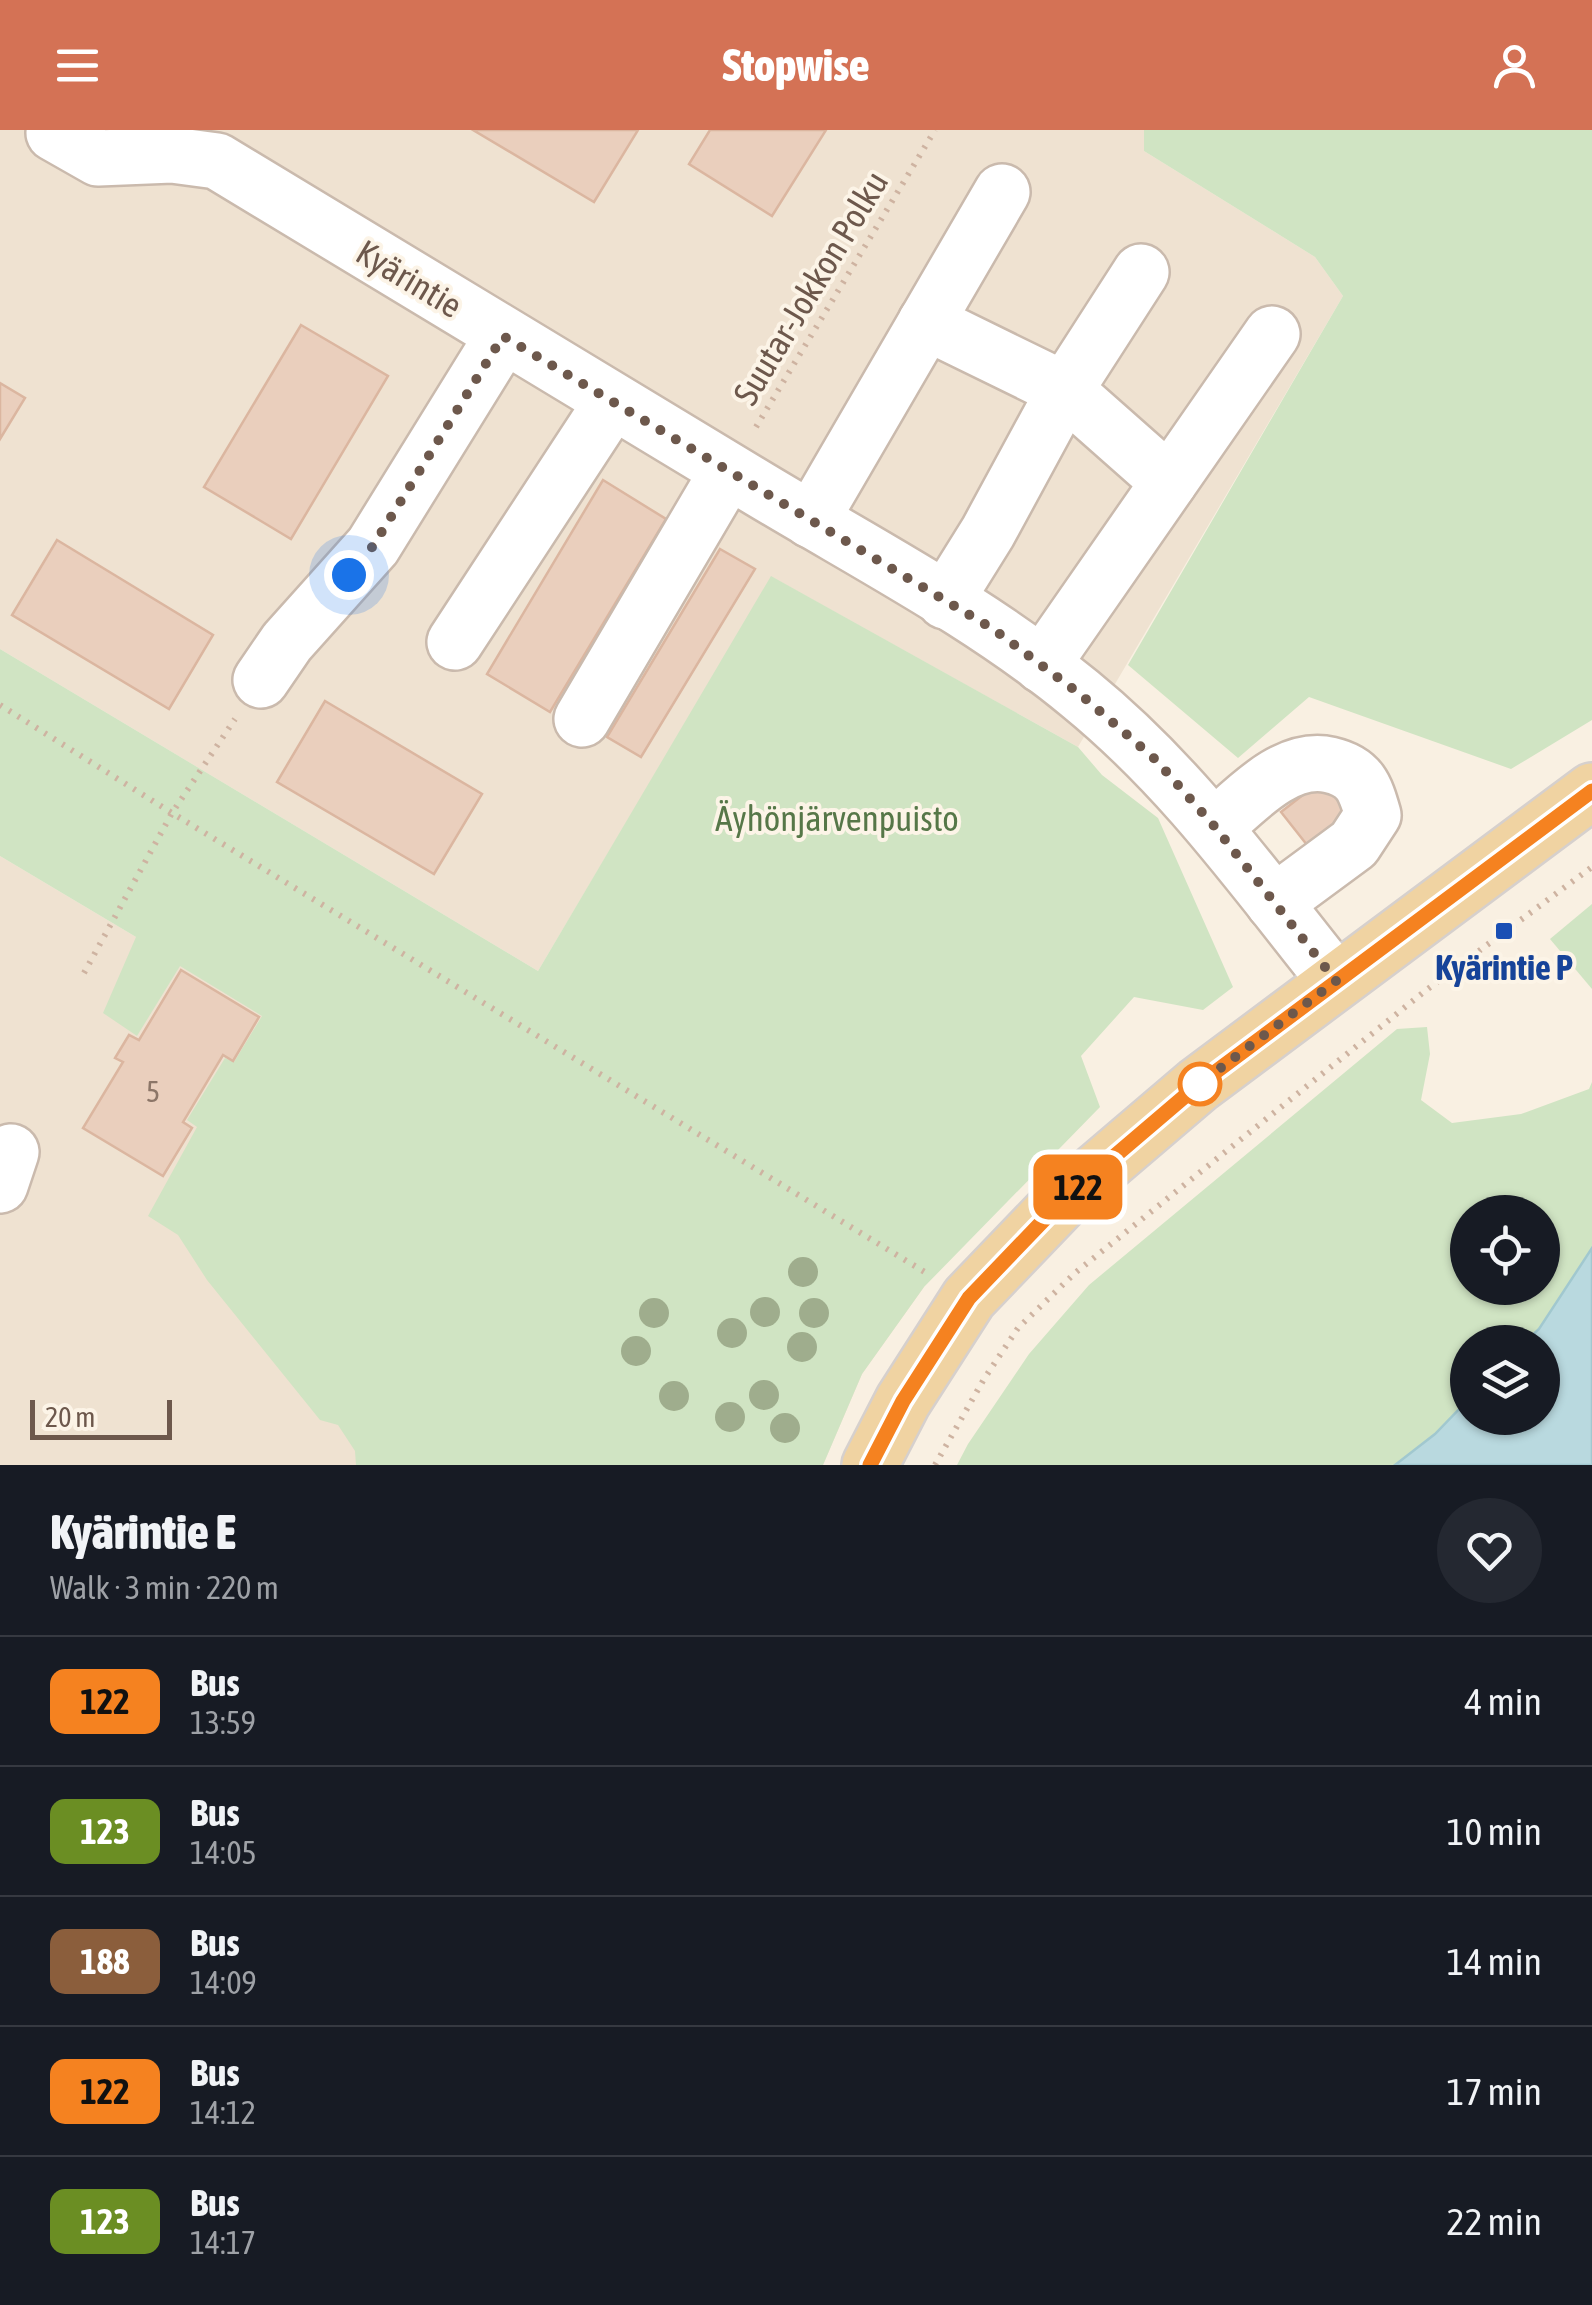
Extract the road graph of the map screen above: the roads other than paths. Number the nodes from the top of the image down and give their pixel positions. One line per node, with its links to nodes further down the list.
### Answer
1 (54, 133): 6 (street, Kyärintie)
2 (1002, 192): 4 (street)
3 (1140, 272): 7 (street)
4 (926, 322): 7 (street); 11 (street)
5 (1272, 334): 10 (street)
6 (503, 336): 8 (street, Kyärintie); 15 (street)
7 (1065, 390): 10 (street); 12 (street)
8 (612, 402): 9 (street, Kyärintie); 13 (street)
9 (728, 471): 11 (street, Kyärintie); 16 (street)
10 (1170, 482): 14 (street)
11 (811, 520): 12 (street, Kyärintie)
12 (945, 601): 14 (street, Kyärintie)
13 (456, 642)
14 (1042, 665): 18 (street, Kyärintie)
15 (261, 680)
16 (582, 719)
17 (1592, 791): 20 (main road)
18 (1215, 827): 19 (street, Kyärintie); 19 (street)
19 (1274, 903): 20 (street, Kyärintie)
20 (1336, 981): 21 (main road)
21 (870, 1465)

